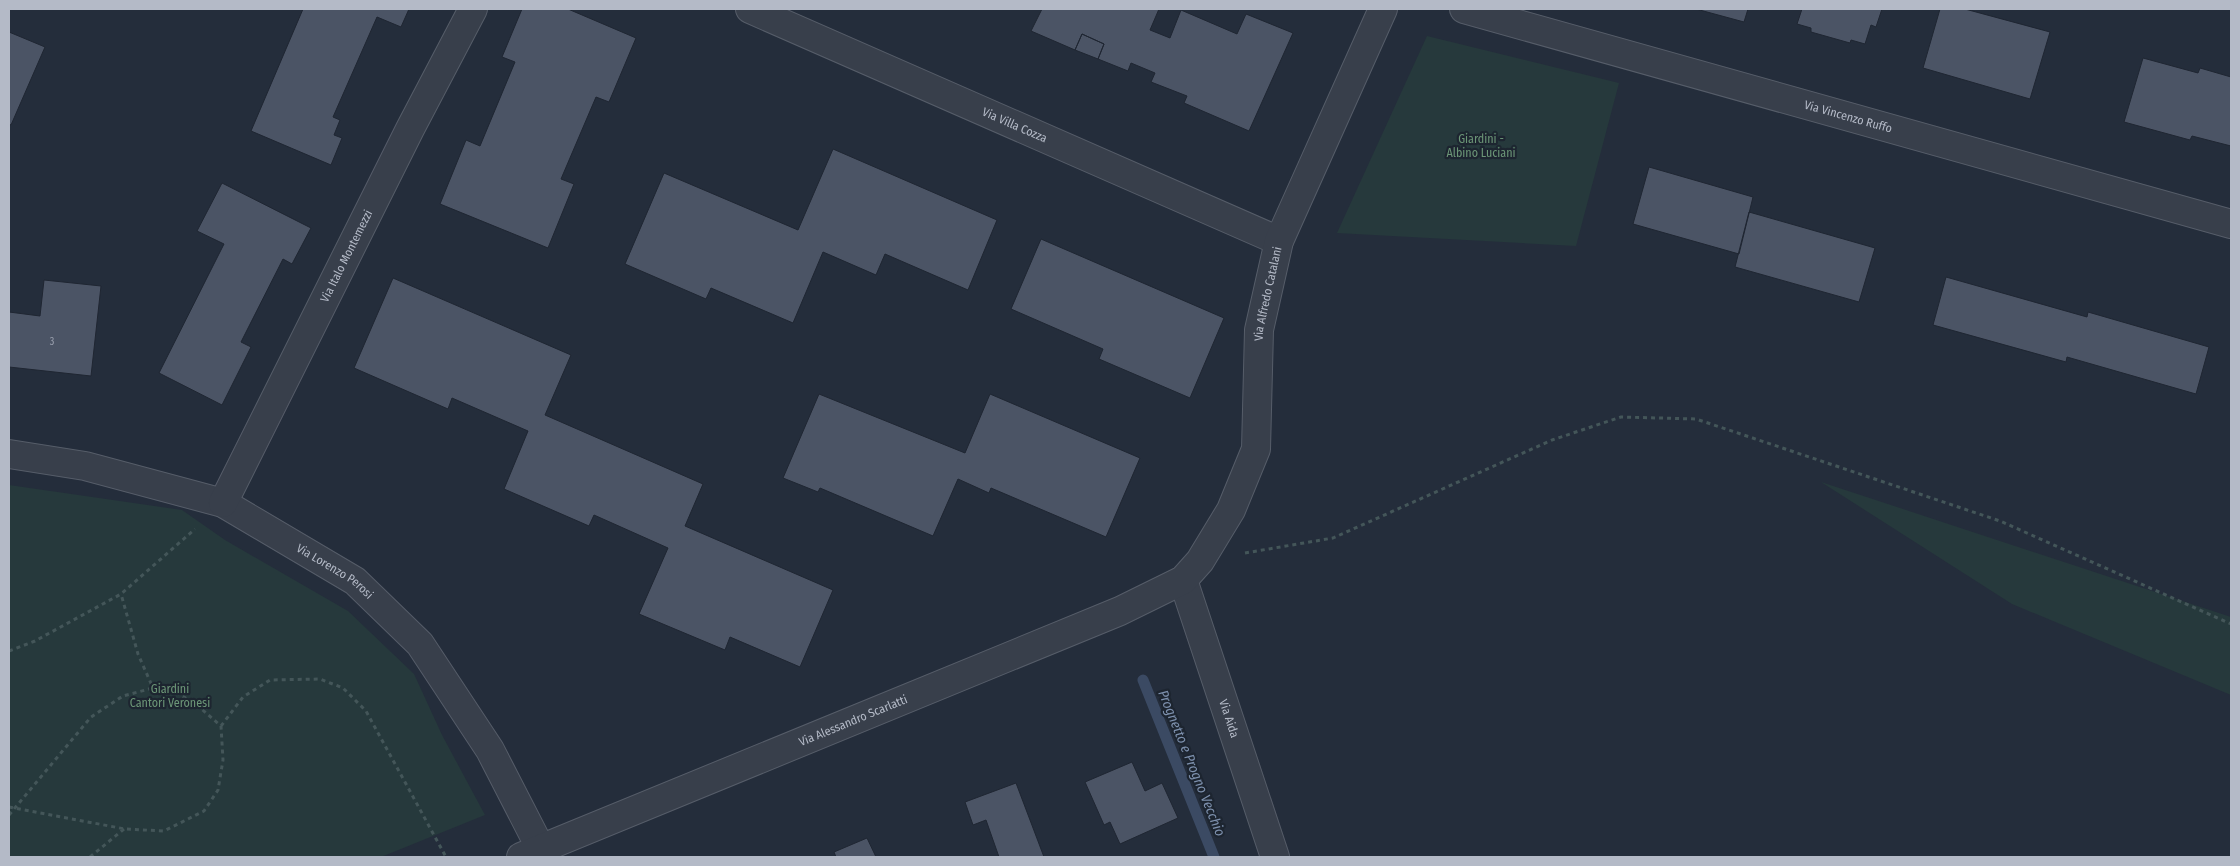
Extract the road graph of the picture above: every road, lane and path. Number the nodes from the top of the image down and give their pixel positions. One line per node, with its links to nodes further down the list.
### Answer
1 (473, 9): 8 (street, Via Italo Montemezzi)
2 (750, 9): 6 (street, Via Villa Cozza)
3 (1383, 9): 6 (street, Via Alfredo Catalani)
4 (1464, 9): 5 (street, Via Vincenzo Ruffo)
5 (2231, 224)
6 (1278, 241): 9 (street, Via Alfredo Catalani)
7 (9, 454): 8 (street, Via Lorenzo Perosi)
8 (223, 503): 10 (path); 19 (street, Via Lorenzo Perosi)
9 (1191, 570): 11 (path); 19 (street, Via Alessandro Scarlatti); 22 (street, Via Aida)
10 (121, 594): 12 (path); 13 (path)
11 (2231, 624)
12 (9, 651)
13 (153, 688): 14 (path); 16 (path)
14 (221, 726): 18 (path); 21 (path)
15 (9, 807): 16 (path)
16 (15, 808): 17 (path); 18 (path)
17 (9, 815)
18 (125, 829): 20 (path)
19 (536, 854)
20 (90, 857)
21 (446, 857)
22 (1274, 857)

